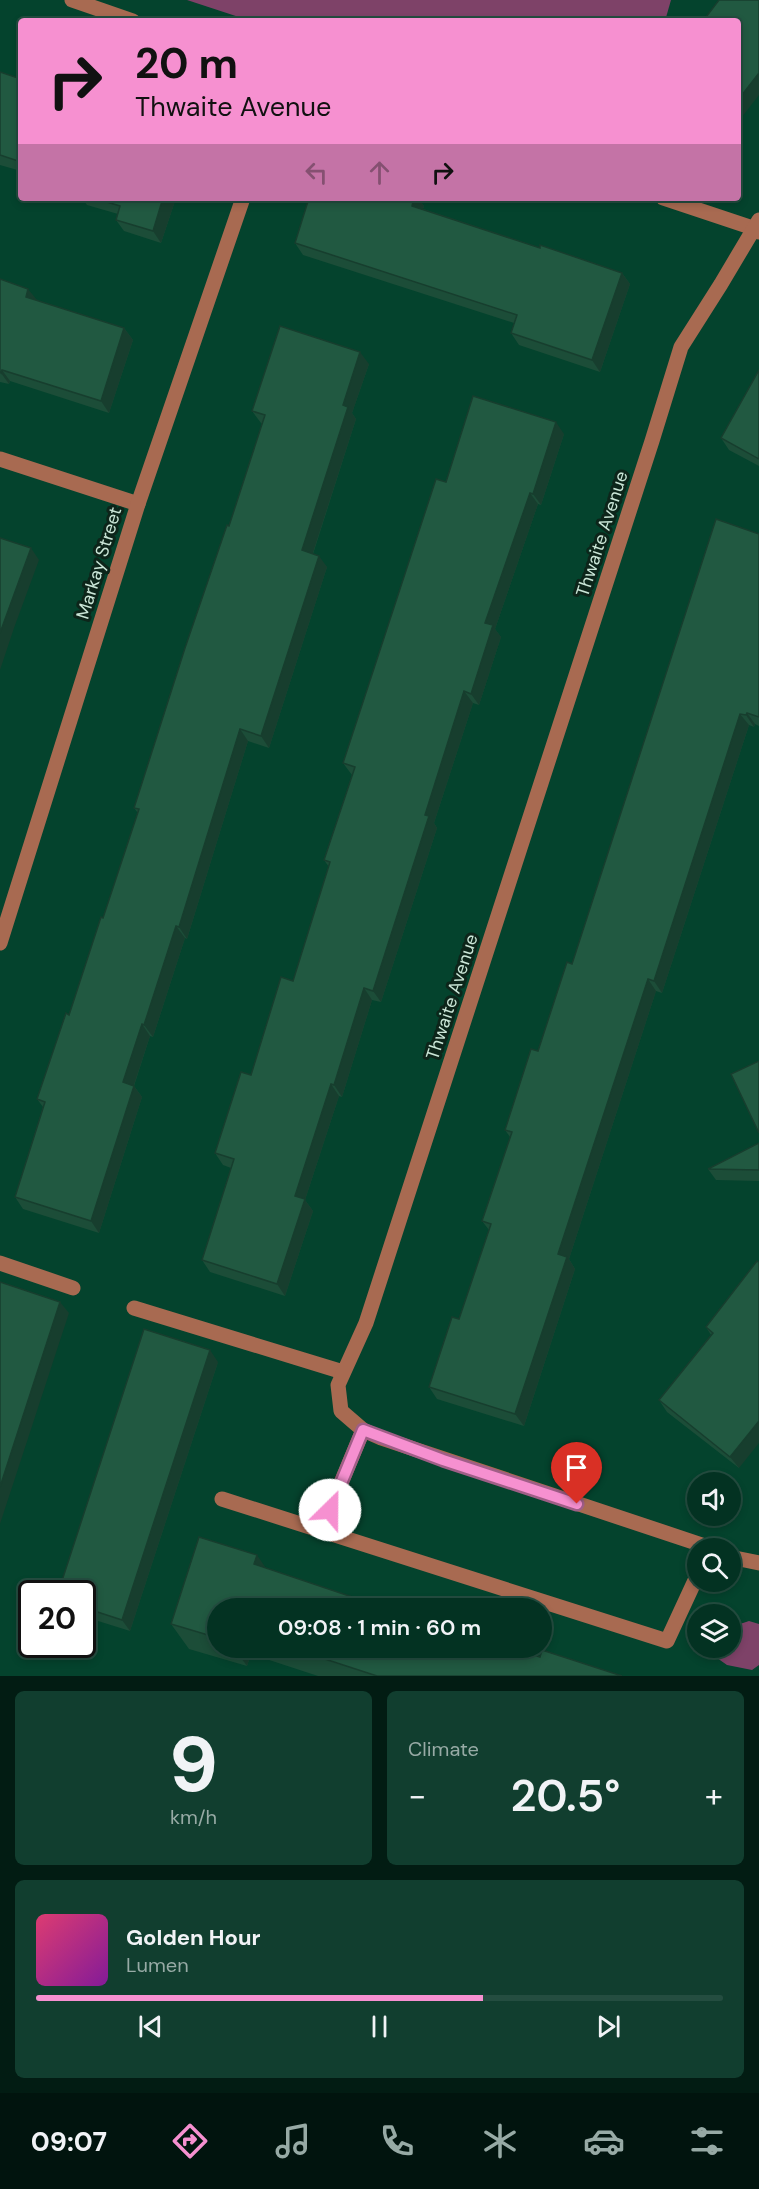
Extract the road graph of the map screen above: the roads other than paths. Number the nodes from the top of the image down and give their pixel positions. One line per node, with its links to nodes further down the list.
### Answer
1 (72, 0): 2 (street)
2 (124, 18)
3 (242, 201): 7 (street, Markay Street)
4 (673, 201): 5 (street)
5 (757, 226): 12 (street, Thwaite Avenue)
6 (0, 459): 7 (street)
7 (138, 504): 8 (street, Markay Street)
8 (0, 943)
9 (0, 1263): 10 (street)
10 (73, 1287)
11 (135, 1308): 12 (street)
12 (343, 1372): 13 (street, Thwaite Avenue)
13 (363, 1430): 15 (street); 16 (street, Thwaite Avenue)
14 (222, 1499): 15 (street)
15 (321, 1530): 19 (street)
16 (687, 1540)
17 (741, 1559): 18 (street)
18 (759, 1563)
19 (690, 1592)

